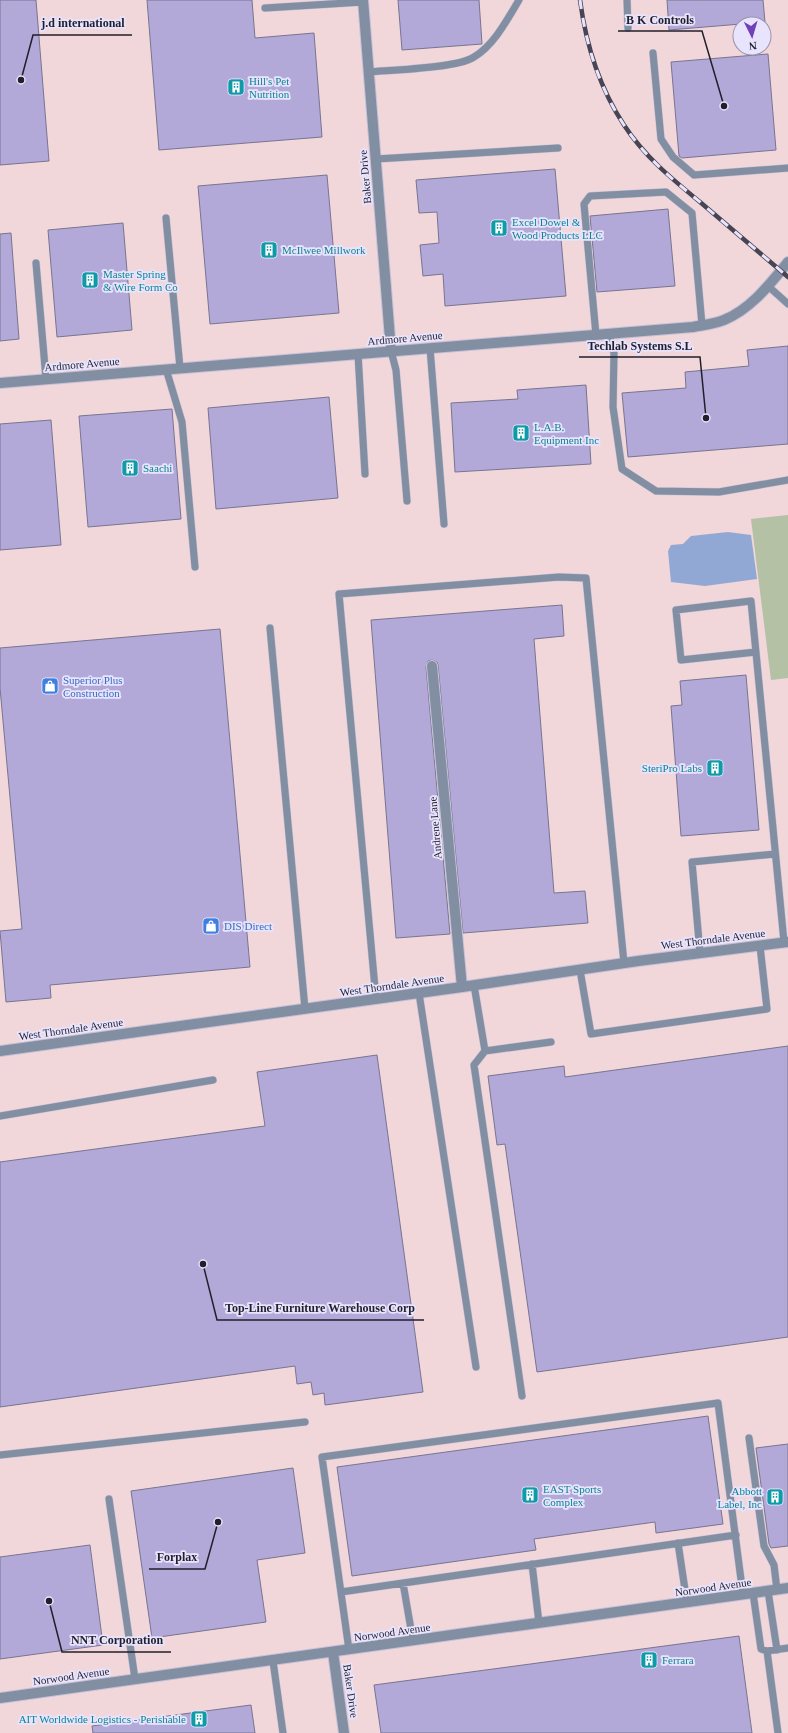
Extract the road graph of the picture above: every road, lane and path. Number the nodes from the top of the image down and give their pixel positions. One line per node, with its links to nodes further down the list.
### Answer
1 (519, 0): 7 (lane)
2 (627, 0): 5 (lane)
3 (363, 1): 4 (lane); 7 (street, Baker Drive)
4 (265, 8)
5 (628, 28)
6 (652, 53): 10 (lane)
7 (369, 72): 9 (street, Baker Drive)
8 (558, 148): 9 (lane)
9 (376, 159): 20 (street, Baker Drive)
10 (788, 168)
11 (166, 218): 22 (lane)
12 (788, 262): 14 (street, Ardmore Avenue)
13 (36, 263): 24 (lane)
14 (768, 286): 15 (lane); 16 (street, Ardmore Avenue)
15 (788, 304)
16 (702, 325): 17 (street, Ardmore Avenue); 18 (lane)
17 (610, 334): 18 (street, Ardmore Avenue); 27 (lane)
18 (596, 335): 19 (street, Ardmore Avenue)
19 (430, 348): 20 (street, Ardmore Avenue); 29 (lane)
20 (391, 351): 21 (street, Ardmore Avenue); 28 (lane)
21 (358, 354): 22 (street, Ardmore Avenue); 26 (lane)
22 (180, 368): 23 (street, Ardmore Avenue)
23 (166, 369): 24 (street, Ardmore Avenue); 30 (lane)
24 (46, 379): 25 (street, Ardmore Avenue)
25 (0, 383)
26 (365, 474)
27 (788, 480)
28 (407, 501)
29 (444, 524)
30 (195, 567)
31 (270, 628): 44 (lane)
32 (756, 652): 32 (lane); 34 (lane)
33 (432, 666): 41 (street, Andrene Lane)
34 (775, 854): 35 (lane); 37 (lane)
35 (786, 942): 36 (street, West Thorndale Avenue)
36 (760, 946): 37 (street, West Thorndale Avenue); 39 (lane)
37 (700, 953): 38 (street, West Thorndale Avenue)
38 (624, 963): 39 (street, West Thorndale Avenue); 43 (lane)
39 (580, 970): 40 (street, West Thorndale Avenue)
40 (474, 985): 41 (street, West Thorndale Avenue); 47 (lane)
41 (462, 987): 42 (street, West Thorndale Avenue)
42 (419, 993): 43 (street, West Thorndale Avenue); 50 (lane)
43 (376, 999): 44 (street, West Thorndale Avenue)
44 (305, 1009): 46 (street, West Thorndale Avenue)
45 (552, 1042): 47 (lane)
46 (0, 1051)
47 (485, 1051): 51 (lane)
48 (213, 1080): 49 (lane)
49 (0, 1116)
50 (476, 1367)
51 (522, 1396)
52 (305, 1422): 54 (lane)
53 (749, 1438): 61 (lane)
54 (0, 1456)
55 (109, 1499): 73 (lane)
56 (736, 1535): 57 (lane); 62 (lane); 63 (lane)
57 (678, 1543): 58 (lane); 64 (lane)
58 (532, 1564): 59 (lane); 65 (lane)
59 (403, 1583): 62 (lane); 66 (lane)
60 (788, 1588): 61 (street, Norwood Avenue)
61 (772, 1591): 63 (street, Norwood Avenue); 69 (lane)
62 (341, 1592): 68 (lane)
63 (748, 1594): 64 (street, Norwood Avenue); 70 (lane)
64 (687, 1603): 65 (street, Norwood Avenue)
65 (539, 1623): 66 (street, Norwood Avenue)
66 (413, 1641): 68 (street, Norwood Avenue)
67 (788, 1648): 69 (lane)
68 (349, 1650): 71 (street, Norwood Avenue)
69 (777, 1650): 70 (lane)
70 (767, 1651): 77 (lane)
71 (333, 1652): 72 (street, Norwood Avenue); 76 (street, Baker Drive)
72 (273, 1660): 73 (street, Norwood Avenue); 75 (lane)
73 (135, 1679): 74 (street, Norwood Avenue)
74 (0, 1698)
75 (284, 1733)
76 (344, 1733)
77 (778, 1733)

